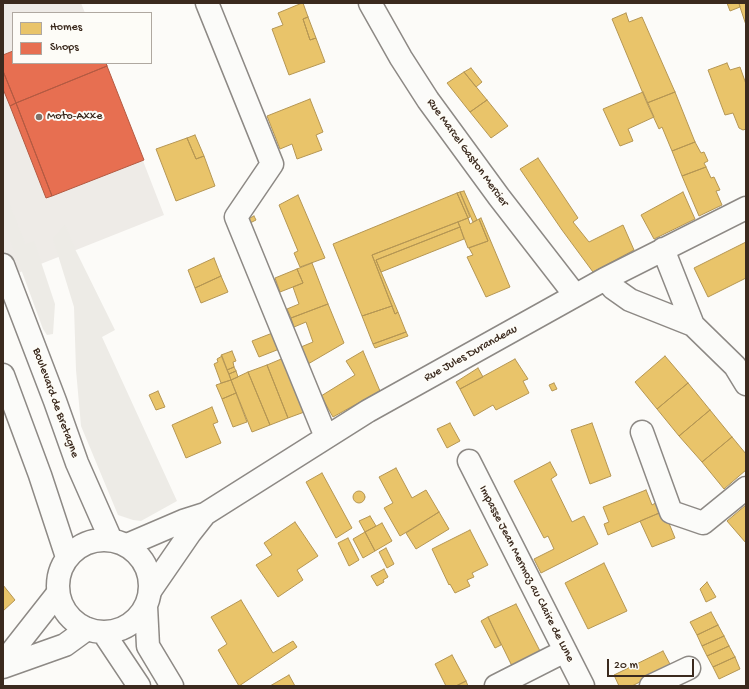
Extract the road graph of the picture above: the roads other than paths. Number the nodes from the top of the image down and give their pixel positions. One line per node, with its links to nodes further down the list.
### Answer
1 (207, 3): 12 (street)
2 (370, 3): 7 (street, Rue Marcel Gaston Mercier)
3 (746, 208): 4 (street, Rue Jules Durandeau)
4 (663, 249): 6 (street, Rue Jules Durandeau); 8 (street)
5 (3, 265): 16 (street, Boulevard de Bretagne)
6 (605, 279): 7 (street, Rue Jules Durandeau); 8 (street)
7 (575, 296): 12 (street, Rue Jules Durandeau)
8 (692, 325): 10 (street)
9 (3, 375): 17 (street)
10 (746, 384)
11 (642, 432): 14 (street)
12 (326, 437): 15 (street, Rue Jules Durandeau)
13 (469, 461): 21 (street, Impasse Jean Mermoz au Claire de Lune)
14 (746, 488)
15 (205, 514): 16 (street, Rue Jules Durandeau); 19 (street, Rue Jules Durandeau)
16 (119, 543): 17 (street); 19 (street)
17 (67, 557): 18 (street)
18 (58, 593): 20 (street); 22 (street)
19 (148, 599): 20 (street); 26 (street)
20 (95, 630): 23 (street); 25 (street)
21 (565, 651): 27 (street); 28 (street, Impasse Jean Mermoz au Claire de Lune)
22 (3, 663)
23 (3, 667)
24 (689, 668): 29 (street)
25 (140, 686)
26 (172, 686)
27 (496, 686)
28 (583, 686)
29 (651, 686)

